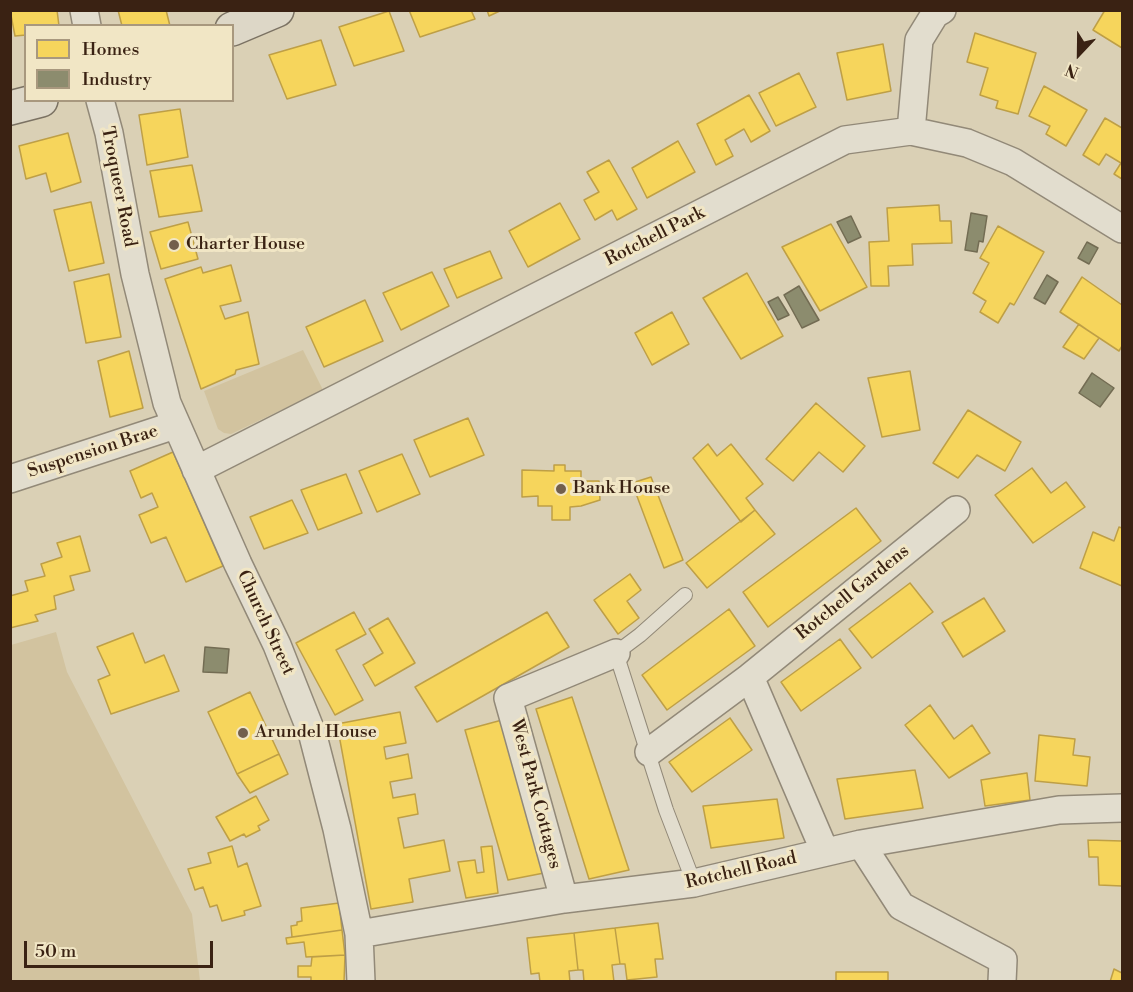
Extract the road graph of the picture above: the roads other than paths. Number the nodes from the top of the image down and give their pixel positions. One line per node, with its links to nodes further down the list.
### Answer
1 (277, 10): 3 (main road)
2 (942, 10): 7 (street)
3 (234, 28)
4 (33, 102): 6 (main road)
5 (101, 102): 9 (street, Troqueer Road)
6 (10, 108)
7 (911, 131): 8 (street, Rotchell Park); 11 (street, Rotchell Park)
8 (1122, 229)
9 (135, 274): 10 (street, Church Street)
10 (175, 425): 11 (street, Church Street); 12 (street, Suspension Brae)
11 (196, 470): 23 (street, Church Street)
12 (10, 479)
13 (956, 510): 16 (street, Rotchell Gardens)
14 (685, 595): 15 (lane)
15 (616, 653): 17 (lane); 22 (street, West Park Cottages)
16 (750, 677): 17 (street, Rotchell Gardens); 20 (street)
17 (649, 752): 21 (lane)
18 (1122, 808): 19 (street, Rotchell Road)
19 (861, 844): 20 (street, Rotchell Road); 25 (street)
20 (825, 852): 21 (street, Rotchell Road)
21 (694, 883): 22 (street, Rotchell Road)
22 (564, 899): 23 (street, Rotchell Road)
23 (359, 934): 24 (street, Church Street)
24 (361, 981)
25 (1002, 981)

